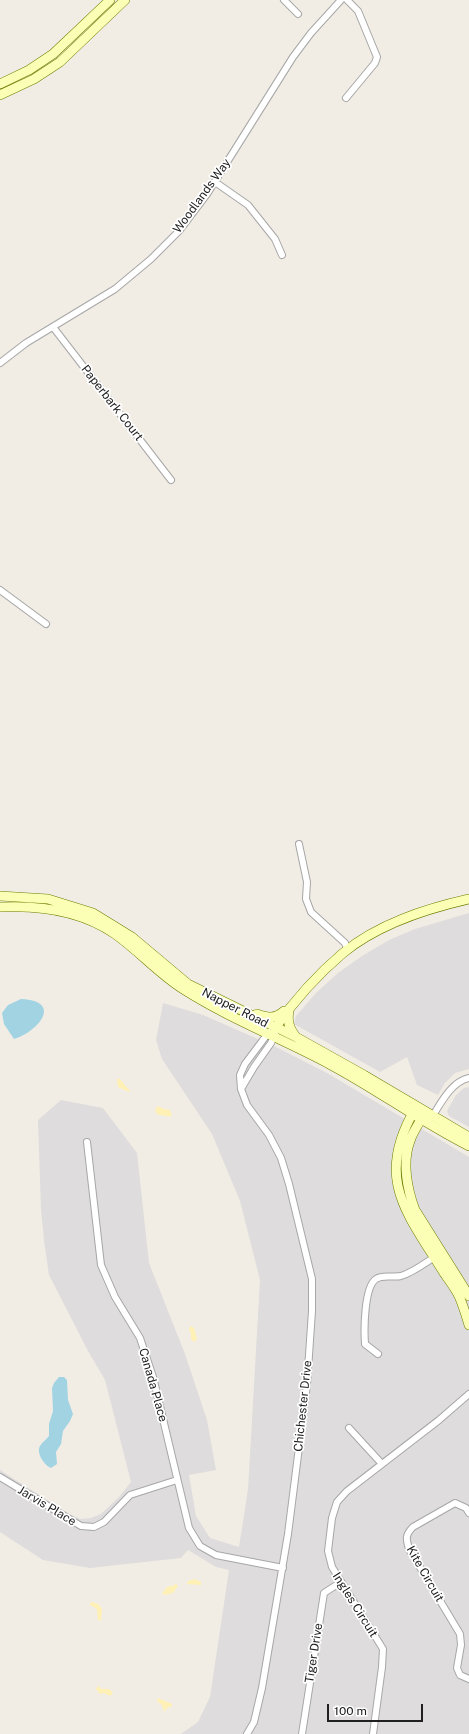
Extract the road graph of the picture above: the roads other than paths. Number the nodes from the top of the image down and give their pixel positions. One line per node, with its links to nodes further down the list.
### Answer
1 (110, 0): 7 (street)
2 (124, 0): 8 (street)
3 (284, 0): 6 (street)
4 (341, 0): 10 (street, Woodlands Way)
5 (347, 0): 9 (street)
6 (298, 14)
7 (0, 84)
8 (0, 95)
9 (346, 98)
10 (215, 182): 11 (street); 12 (street, Woodlands Way)
11 (282, 254)
12 (53, 327): 13 (street, Woodlands Way); 14 (street, Paperbark Court)
13 (0, 363)
14 (171, 480)
15 (0, 590): 16 (street)
16 (46, 624)
17 (299, 844): 21 (street)
18 (0, 896): 22 (street, Napper Road)
19 (469, 899): 21 (street)
20 (0, 906): 24 (street, Napper Road)
21 (348, 950): 23 (street)
22 (220, 1001): 23 (street); 24 (street, Napper Road)
23 (290, 1006): 24 (street); 25 (street)
24 (272, 1032): 25 (street, Napper Road); 27 (street); 27 (street, Chichester Drive); 28 (street, Napper Road)
25 (296, 1037): 28 (street, Napper Road)
26 (469, 1078): 29 (street)
27 (241, 1089): 43 (street, Chichester Drive)
28 (415, 1110): 29 (street, Napper Road); 33 (street)
29 (427, 1117): 30 (street, Napper Road); 32 (street, Napper Road); 33 (street)
30 (469, 1137)
31 (86, 1142): 41 (street, Canada Place)
32 (469, 1146)
33 (438, 1255): 34 (street); 35 (street); 36 (street)
34 (469, 1296)
35 (469, 1325)
36 (378, 1354)
37 (469, 1394): 39 (street, Ingles Circuit)
38 (349, 1428): 39 (street)
39 (382, 1464): 44 (street, Ingles Circuit)
40 (0, 1477): 41 (street, Jarvis Place)
41 (177, 1480): 43 (street, Canada Place)
42 (469, 1513): 45 (street, Kite Circuit)
43 (283, 1568): 46 (street, Chichester Drive)
44 (341, 1582): 47 (street, Tiger Drive); 48 (street, Ingles Circuit)
45 (469, 1679)
46 (248, 1734)
47 (302, 1734)
48 (373, 1734)

